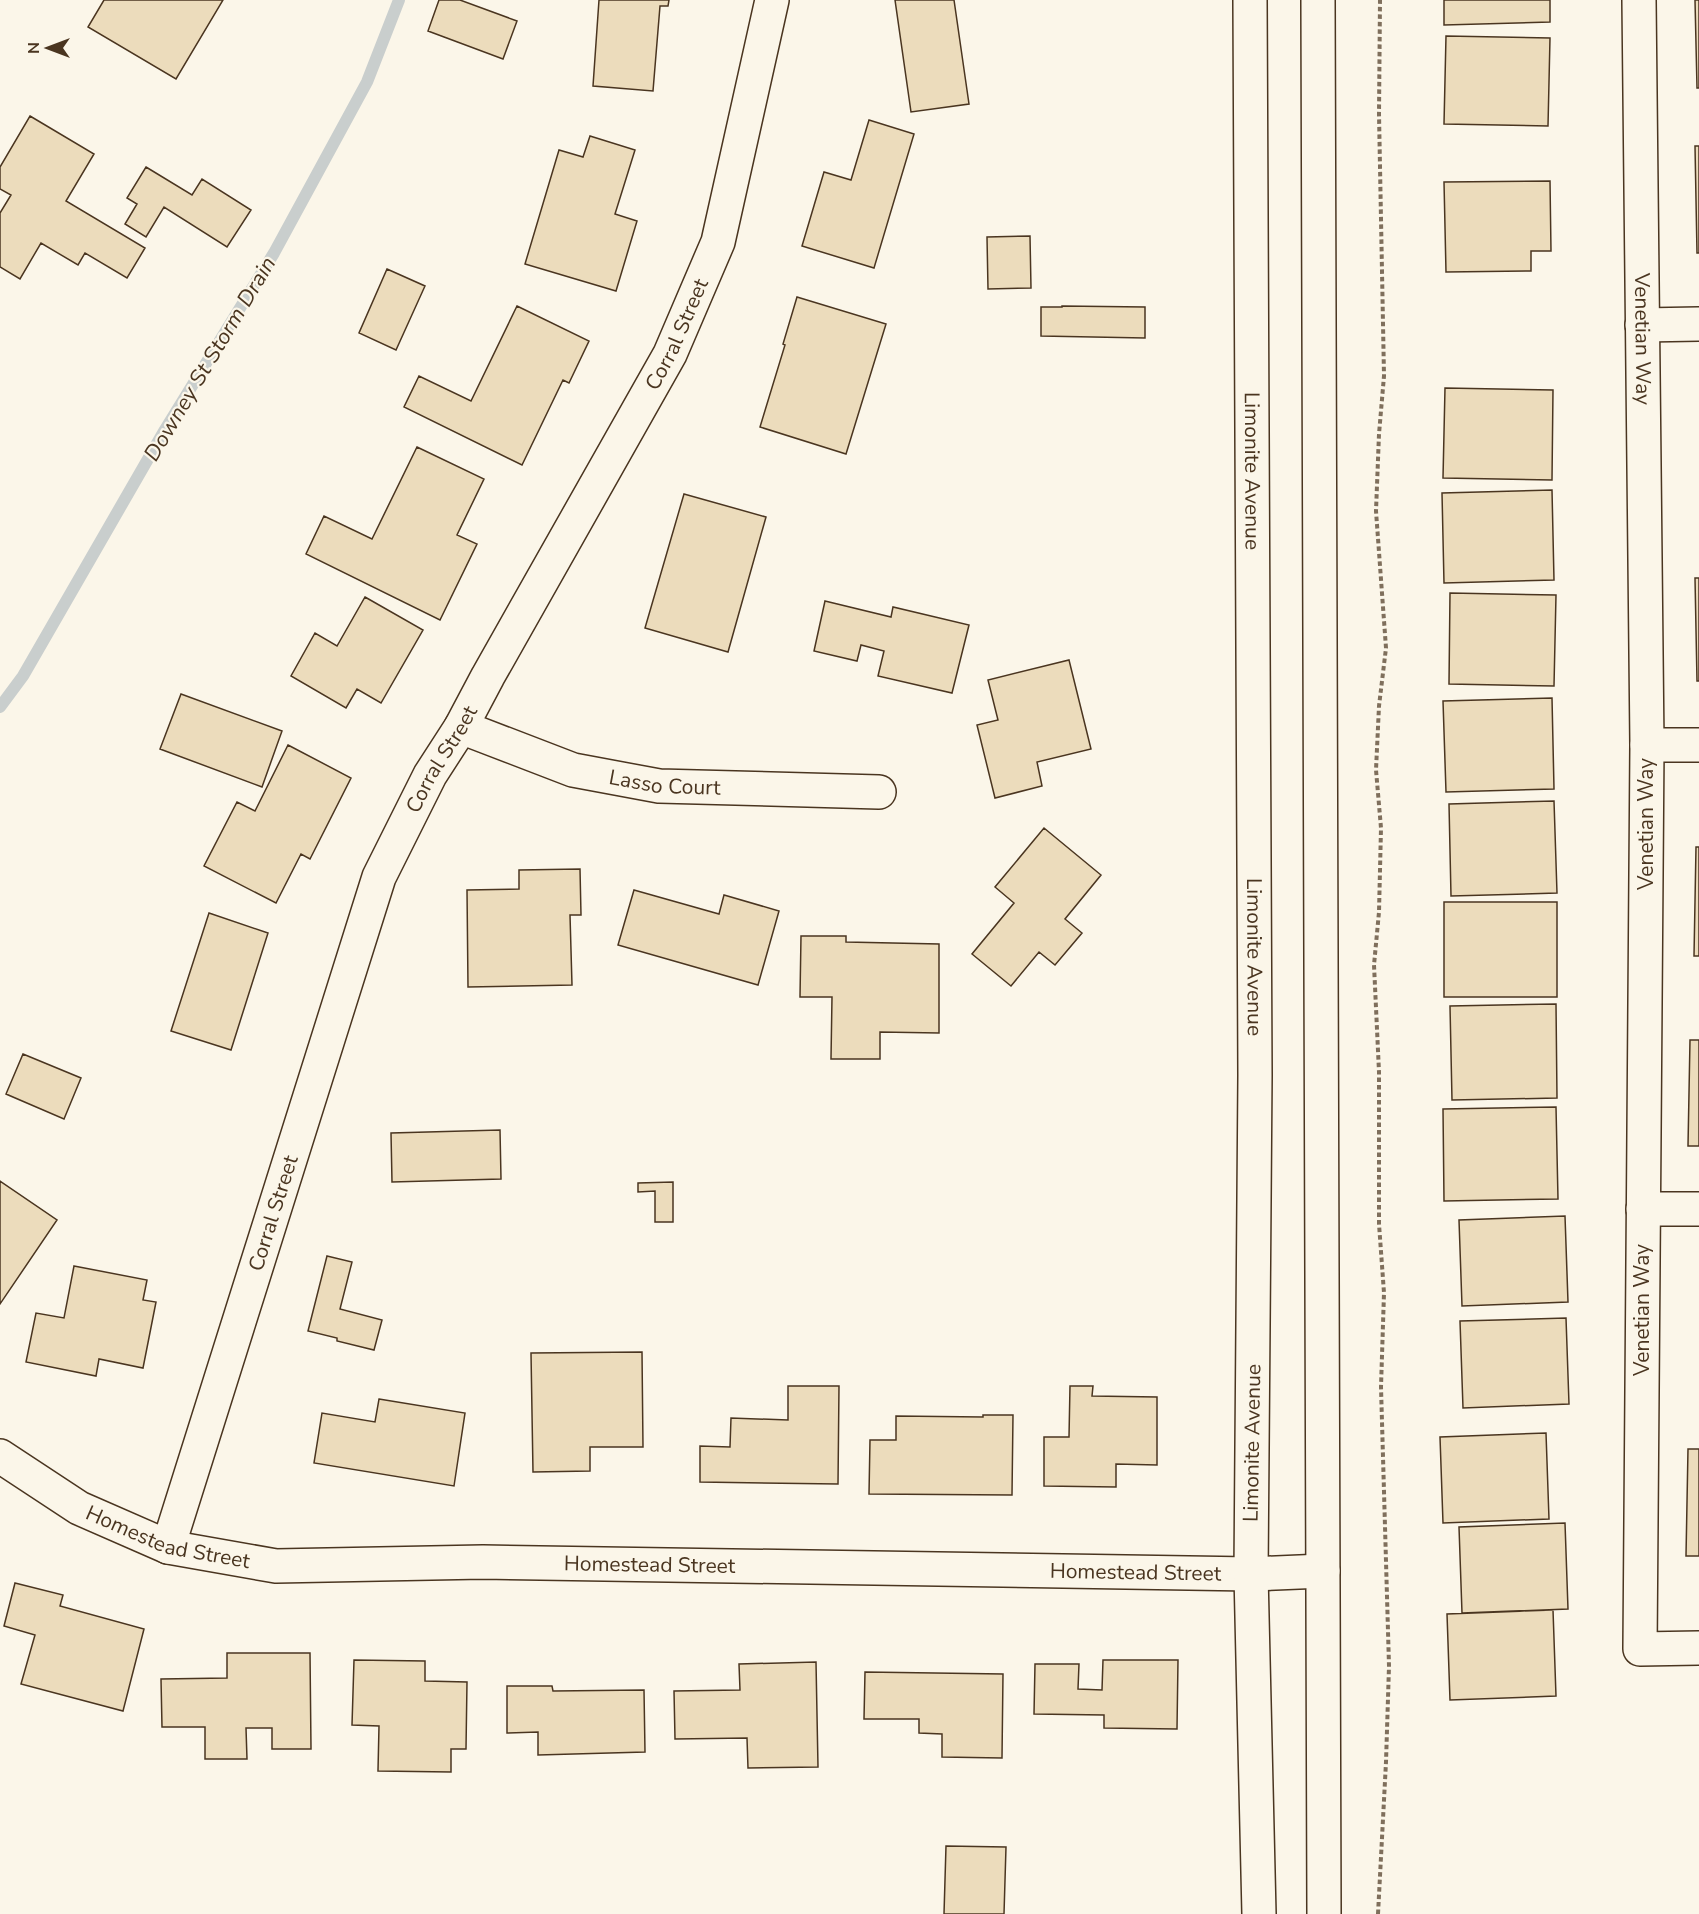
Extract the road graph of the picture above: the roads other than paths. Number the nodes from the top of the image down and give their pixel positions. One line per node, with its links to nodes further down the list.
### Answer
1 (772, 0): 7 (street, Corral Street)
2 (1250, 0): 16 (street, Limonite Avenue)
3 (1318, 0): 15 (street)
4 (1639, 0): 6 (street, Venetian Way)
5 (1699, 324): 6 (street)
6 (1642, 325): 8 (street, Venetian Way)
7 (461, 727): 10 (street, Lasso Court); 14 (street, Corral Street)
8 (1647, 745): 9 (street); 11 (street, Venetian Way)
9 (1699, 745)
10 (879, 792)
11 (1643, 1209): 12 (street); 17 (street, Venetian Way)
12 (1699, 1209)
13 (0, 1455): 14 (street, Homestead Street)
14 (168, 1547): 16 (street, Homestead Street)
15 (1323, 1571): 16 (street, Homestead Street); 19 (street)
16 (1251, 1574): 18 (street, Limonite Avenue)
17 (1699, 1648)
18 (1259, 1914)
19 (1324, 1914)

